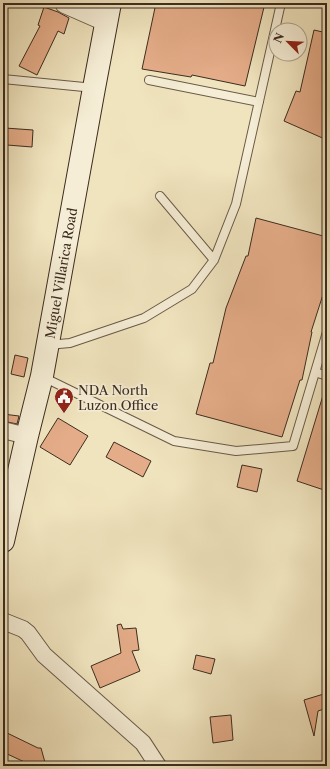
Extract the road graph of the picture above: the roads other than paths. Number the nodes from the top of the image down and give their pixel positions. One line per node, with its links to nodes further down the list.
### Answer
1 (65, 3): 3 (street)
2 (281, 3): 7 (lane)
3 (108, 12): 6 (main road, Miguel Villarica Road)
4 (3, 79): 6 (lane)
5 (149, 80): 7 (lane)
6 (94, 88): 11 (main road, Miguel Villarica Road)
7 (259, 102): 9 (lane)
8 (160, 196): 9 (lane)
9 (214, 260): 11 (lane)
10 (327, 332): 12 (lane)
11 (48, 345): 13 (main road, Miguel Villarica Road)
12 (314, 372): 13 (lane); 14 (lane)
13 (42, 376): 16 (main road, Miguel Villarica Road)
14 (327, 376)
15 (3, 430): 16 (street)
16 (27, 436): 17 (main road, Miguel Villarica Road)
17 (3, 541)
18 (3, 621): 19 (street)
19 (158, 766)

